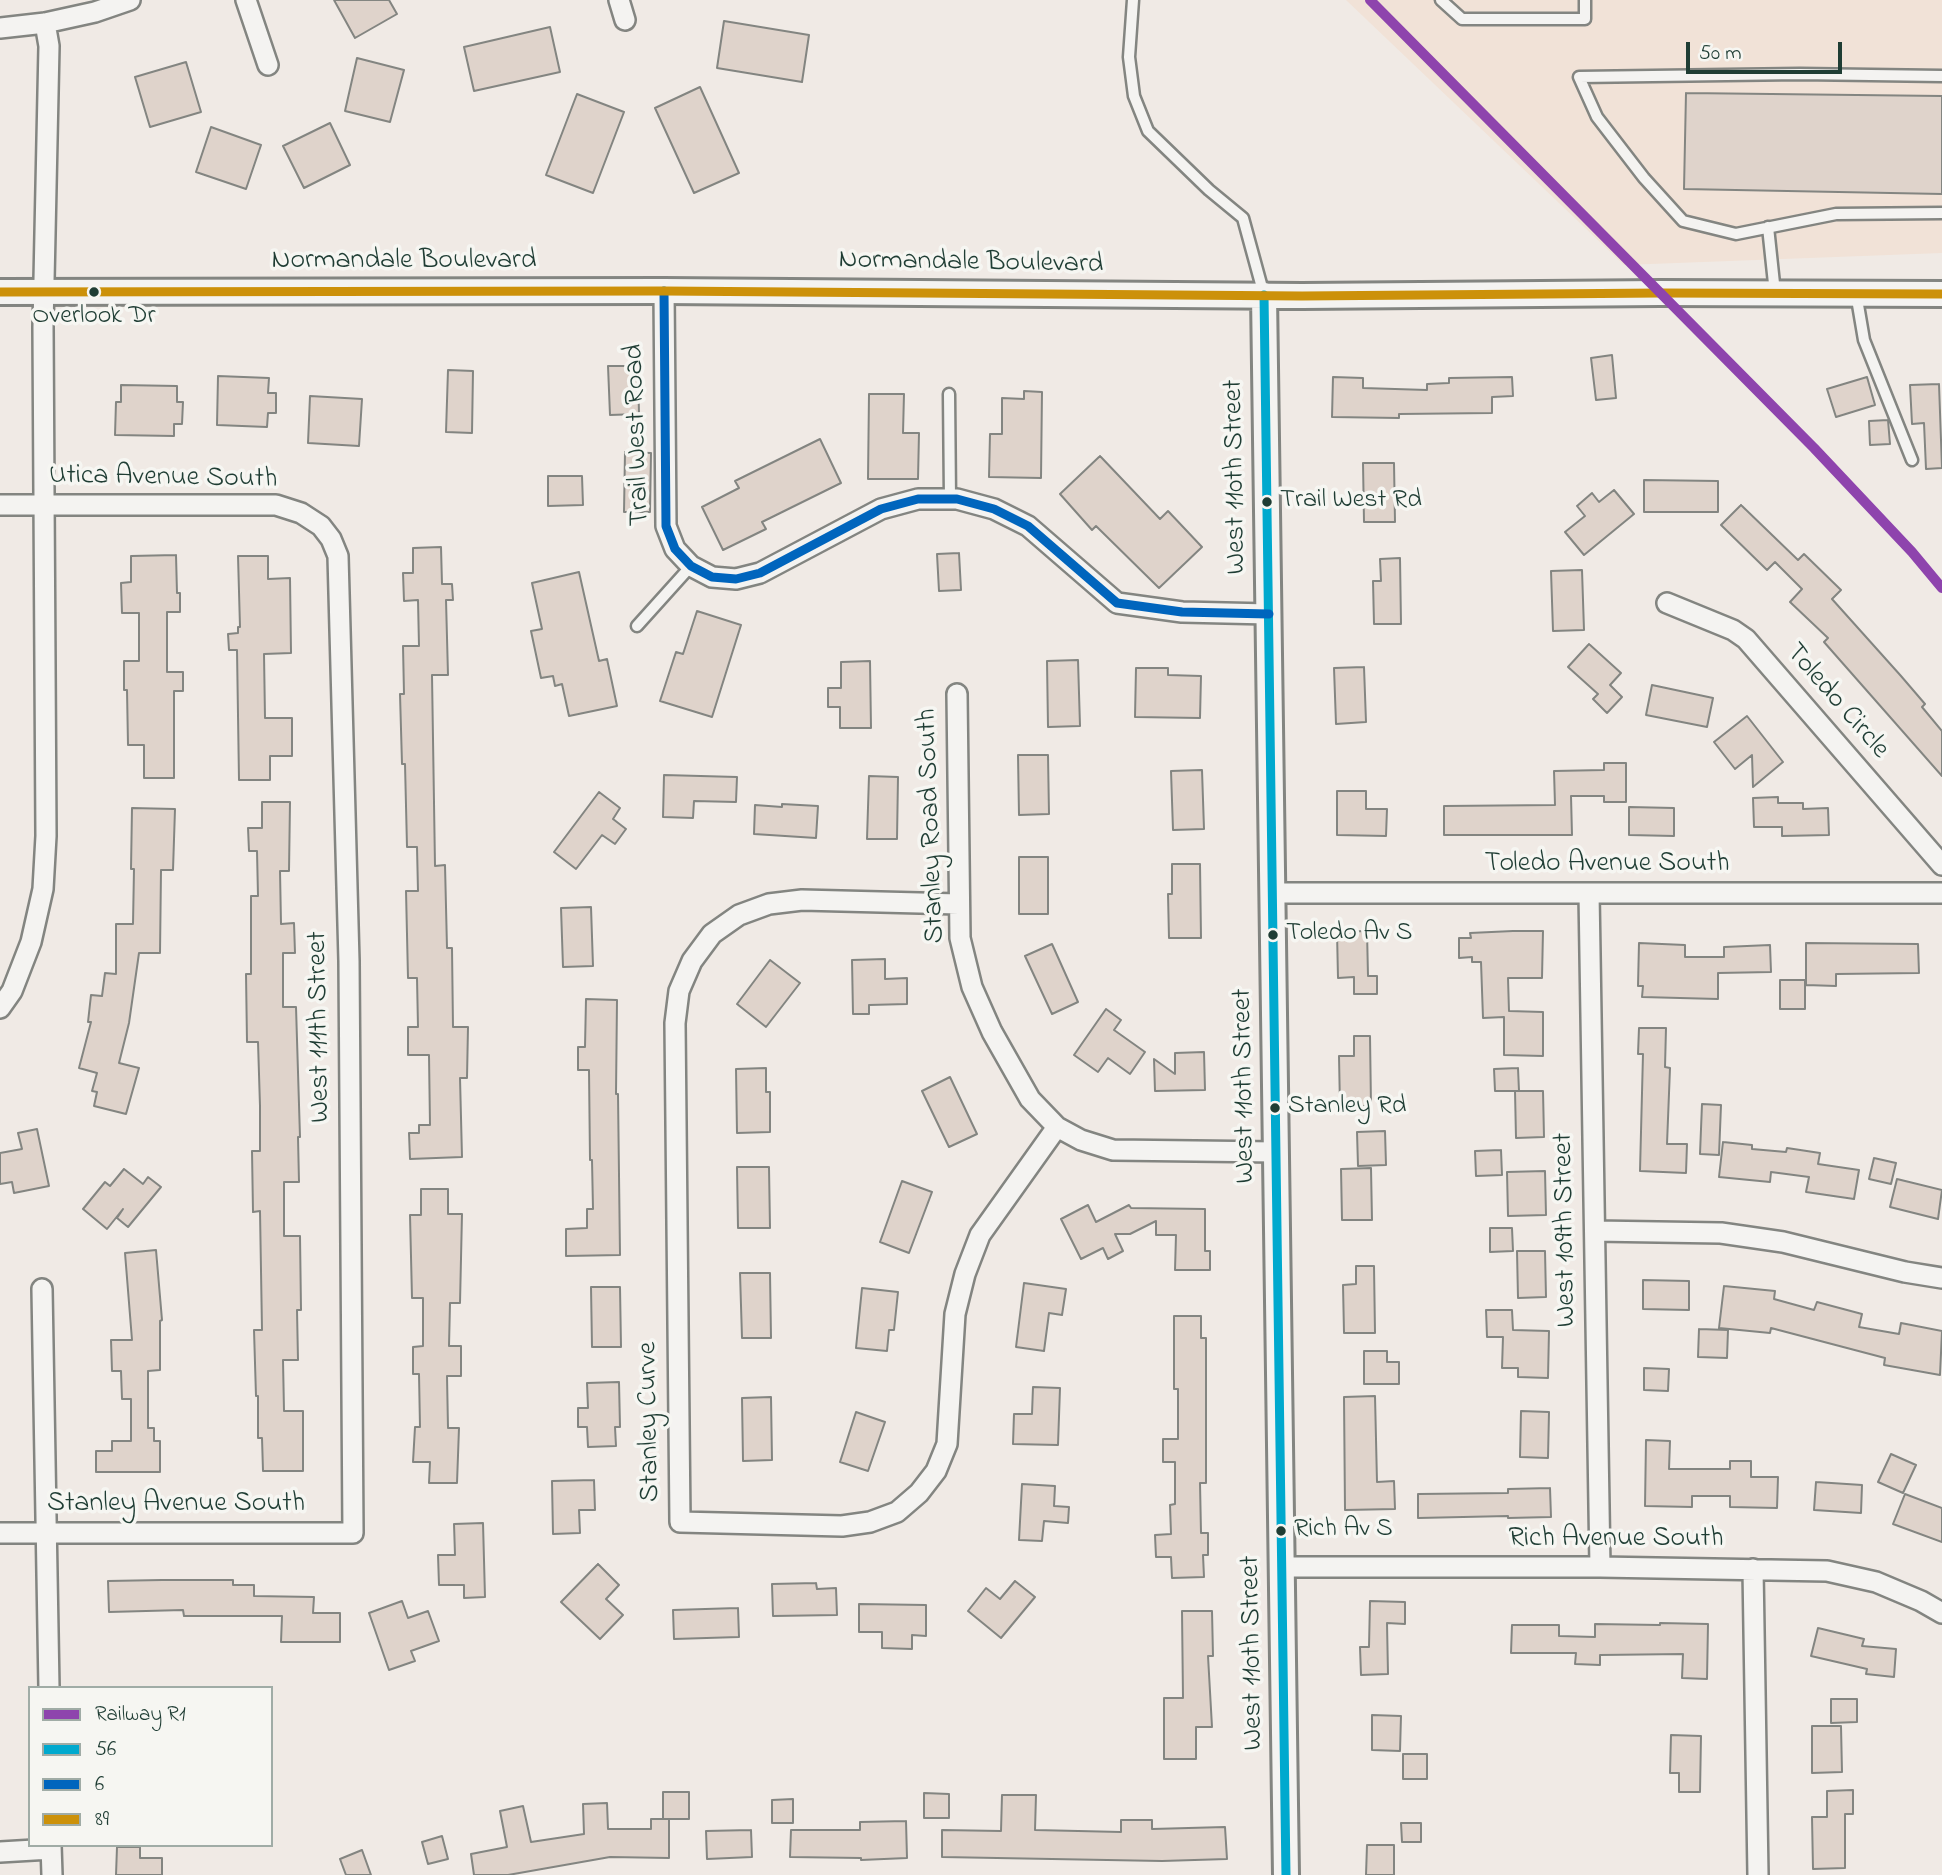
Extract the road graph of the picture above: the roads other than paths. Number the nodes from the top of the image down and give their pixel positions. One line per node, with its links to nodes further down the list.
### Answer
1 (130, 0): 8 (street)
2 (246, 0): 10 (street)
3 (619, 0): 7 (street)
4 (1133, 0): 20 (lane)
5 (1441, 0): 6 (lane)
6 (1585, 0)
7 (625, 20)
8 (45, 23): 9 (street); 16 (street)
9 (0, 28)
10 (268, 65)
11 (1942, 76): 13 (lane)
12 (1942, 214): 13 (lane)
13 (1768, 228): 17 (lane)
14 (664, 291): 16 (street, Normandale Boulevard); 20 (street, Normandale Boulevard); 27 (street, Trail West Road)
15 (0, 292): 16 (street, Normandale Boulevard)
16 (44, 292): 25 (street)
17 (1775, 293): 18 (street, Normandale Boulevard); 20 (street, Normandale Boulevard)
18 (1856, 293): 19 (street, Normandale Boulevard); 22 (lane)
19 (1942, 294)
20 (1264, 295): 29 (street, West 110th Street)
21 (949, 394): 23 (lane)
22 (1912, 460)
23 (950, 499): 27 (street); 29 (street)
24 (0, 505): 25 (street, Utica Avenue South)
25 (44, 505): 26 (street, Utica Avenue South); 37 (street)
26 (321, 526): 45 (street, West 111th Street)
27 (691, 566): 30 (lane)
28 (1667, 603): 32 (street, Toledo Circle)
29 (1269, 614): 33 (street, West 110th Street)
30 (637, 626)
31 (957, 694): 36 (street, Stanley Road South)
32 (1942, 866)
33 (1273, 892): 34 (street, Toledo Avenue South); 39 (street, West 110th Street)
34 (1589, 892): 35 (street, Toledo Avenue South); 40 (street, West 109th Street)
35 (1942, 892)
36 (959, 904): 38 (street, Stanley Road South); 38 (street, Stanley Curve)
37 (0, 1008)
38 (1057, 1127): 39 (street, Stanley Road South)
39 (1276, 1152): 46 (street, West 110th Street)
40 (1595, 1231): 41 (street); 47 (street, West 109th Street)
41 (1942, 1278)
42 (42, 1289): 44 (street)
43 (0, 1533): 44 (street, Stanley Avenue South)
44 (46, 1533): 45 (street, Stanley Avenue South); 50 (street)
45 (353, 1533)
46 (1282, 1567): 47 (street, Rich Avenue South); 54 (street, West 110th Street)
47 (1600, 1567): 48 (street, Rich Avenue South)
48 (1753, 1569): 49 (street, Rich Avenue South); 55 (street)
49 (1942, 1613)
50 (49, 1686)
51 (51, 1847): 52 (street); 53 (street)
52 (0, 1852)
53 (52, 1875)
54 (1286, 1875)
55 (1758, 1875)

